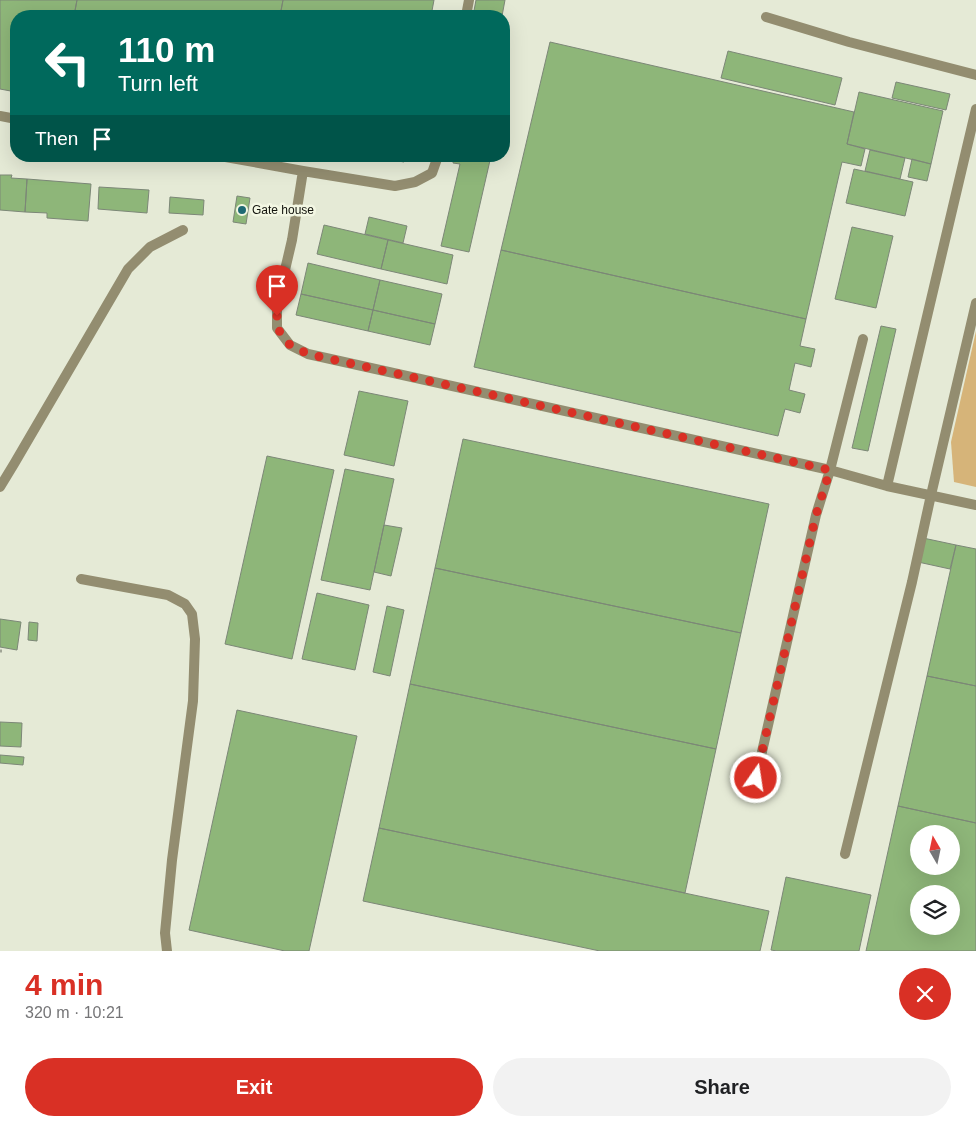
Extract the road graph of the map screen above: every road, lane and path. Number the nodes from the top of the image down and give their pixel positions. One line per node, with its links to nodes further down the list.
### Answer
1 (766, 17): 2 (lane)
2 (976, 75)
3 (976, 110): 11 (lane)
4 (253, 162): 6 (lane)
5 (436, 162): 6 (lane)
6 (302, 171): 10 (lane)
7 (183, 230): 12 (lane)
8 (976, 303): 13 (lane)
9 (863, 340): 10 (lane)
10 (830, 470): 11 (lane); 16 (lane)
11 (887, 486): 13 (lane)
12 (0, 487)
13 (931, 494): 14 (lane); 17 (lane)
14 (976, 504)
15 (81, 579): 18 (lane)
16 (756, 778)
17 (845, 854)
18 (167, 951)

